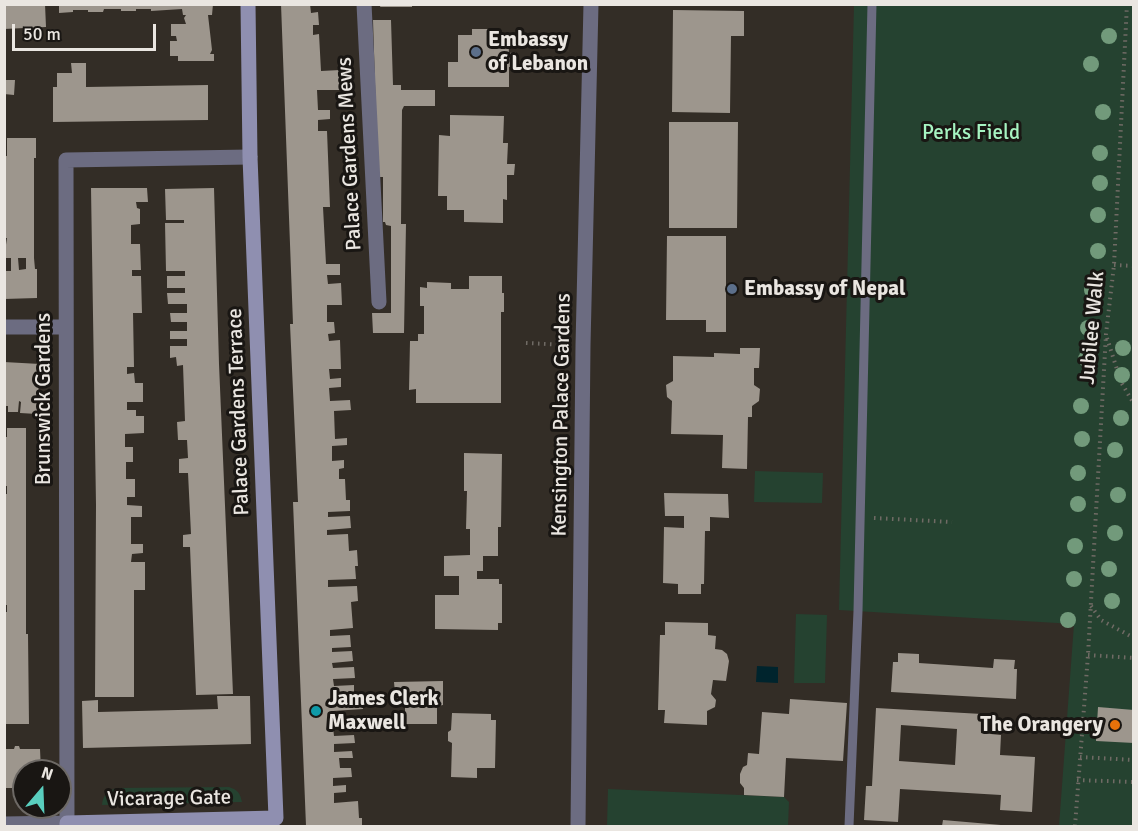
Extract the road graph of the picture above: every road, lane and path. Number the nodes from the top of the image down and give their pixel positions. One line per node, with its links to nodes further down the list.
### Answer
1 (248, 4): 6 (main road, Palace Gardens Terrace)
2 (364, 4): 9 (street, Palace Gardens Mews)
3 (591, 4): 29 (street, Kensington Palace Gardens)
4 (872, 4): 16 (lane)
5 (1127, 4): 7 (path, Jubilee Walk)
6 (250, 157): 11 (street, Brunswick Gardens); 26 (main road, Palace Gardens Terrace)
7 (1114, 265): 8 (path); 12 (path, Jubilee Walk)
8 (1134, 266)
9 (379, 302)
10 (4, 327): 11 (street)
11 (65, 327): 28 (street, Brunswick Gardens)
12 (1106, 334): 15 (path); 18 (path, Jubilee Walk)
13 (526, 343): 14 (path)
14 (557, 345)
15 (1134, 404)
16 (861, 518): 17 (path); 30 (lane)
17 (951, 522)
18 (1090, 605): 19 (path); 20 (path, Jubilee Walk)
19 (1134, 638)
20 (1088, 655): 21 (path); 22 (path, Jubilee Walk)
21 (1134, 658)
22 (1080, 758): 23 (path); 24 (path, Jubilee Walk)
23 (1134, 760)
24 (1077, 780): 25 (path); 31 (path, Jubilee Walk)
25 (1134, 782)
26 (276, 818): 28 (main road, Vicarage Gate)
27 (4, 824): 28 (street)
28 (67, 825)
29 (578, 826)
30 (849, 826)
31 (1075, 826)

